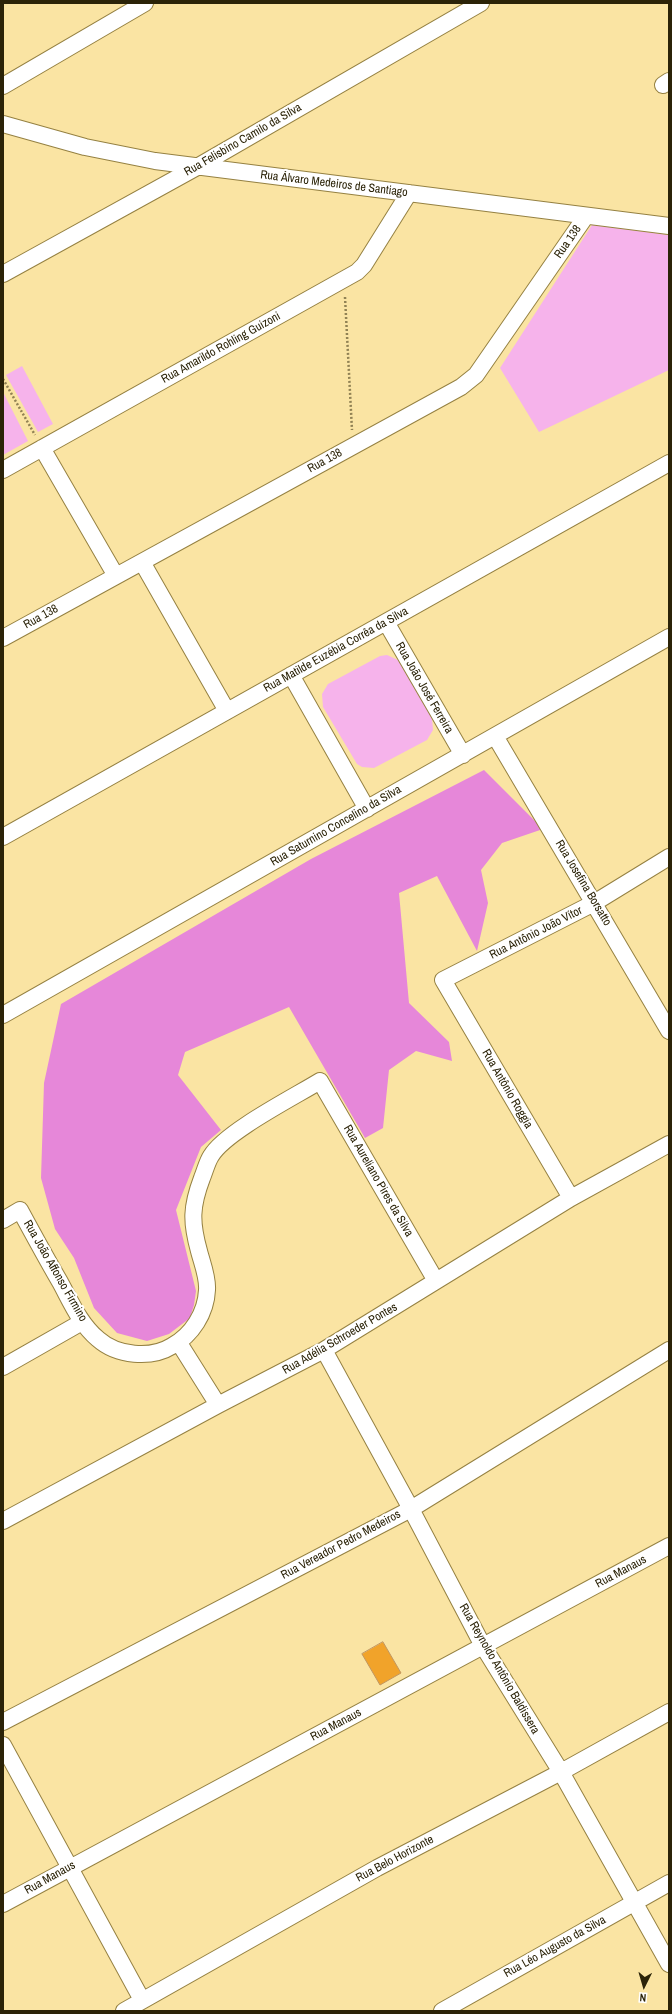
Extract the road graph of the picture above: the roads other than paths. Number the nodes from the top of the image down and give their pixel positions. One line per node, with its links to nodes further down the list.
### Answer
1 (145, 3): 3 (street)
2 (481, 3): 5 (street, Rua Felisbino Camilo da Silva)
3 (3, 86)
4 (3, 124): 5 (street, Rua Álvaro Medeiros de Santiago)
5 (197, 167): 6 (street, Rua Álvaro Medeiros de Santiago); 9 (street, Rua Felisbino Camilo da Silva)
6 (410, 193): 7 (street, Rua Álvaro Medeiros de Santiago); 10 (street, Rua Amarildo Rohling Guizoni)
7 (586, 216): 8 (street, Rua Álvaro Medeiros de Santiago); 13 (street, Rua 138)
8 (669, 226)
9 (3, 274)
10 (42, 448): 12 (street, Rua Amarildo Rohling Guizoni); 14 (street)
11 (669, 462): 15 (street, Rua Matilde Euzébia Corrêa da Silva)
12 (3, 470)
13 (142, 562): 14 (street, Rua 138); 19 (street)
14 (116, 576): 16 (street, Rua 138)
15 (386, 622): 18 (street, Rua Matilde Euzébia Corrêa da Silva); 21 (street, Rua João José Ferreira)
16 (3, 638)
17 (669, 638): 20 (street, Rua Saturnino Concelino da Silva)
18 (291, 675): 19 (street, Rua Matilde Euzébia Corrêa da Silva); 22 (street)
19 (227, 711): 23 (street, Rua Matilde Euzébia Corrêa da Silva)
20 (495, 736): 21 (street, Rua Saturnino Concelino da Silva); 25 (street, Rua Josefina Borsatto)
21 (462, 755): 22 (street, Rua Saturnino Concelino da Silva)
22 (366, 809): 27 (street, Rua Saturnino Concelino da Silva)
23 (3, 837)
24 (669, 857): 25 (street, Rua Antônio João Vítor)
25 (594, 903): 26 (street, Rua Antônio João Vítor); 28 (street, Rua Josefina Borsatto)
26 (442, 980): 31 (street, Rua Antônio Roggia)
27 (3, 1015)
28 (669, 1031)
29 (320, 1081): 33 (street, Rua Aureliano Pires da Silva); 35 (street, Rua João Affonso Firmino)
30 (669, 1144): 31 (street, Rua Adélia Schroeder Pontes)
31 (571, 1198): 33 (street, Rua Adélia Schroeder Pontes)
32 (3, 1220): 34 (street, Rua João Affonso Firmino)
33 (436, 1281): 36 (street, Rua Adélia Schroeder Pontes)
34 (82, 1322): 35 (street, Rua João Affonso Firmino); 38 (street)
35 (179, 1342): 39 (street)
36 (324, 1350): 39 (street, Rua Adélia Schroeder Pontes); 40 (street, Rua Reynoldo Antônio Baldissera)
37 (669, 1350): 40 (street, Rua Vereador Pedro Medeiros)
38 (3, 1367)
39 (218, 1405): 41 (street, Rua Adélia Schroeder Pontes)
40 (411, 1509): 43 (street, Rua Reynoldo Antônio Baldissera); 45 (street, Rua Vereador Pedro Medeiros)
41 (3, 1521)
42 (669, 1546): 43 (street, Rua Manaus)
43 (483, 1646): 47 (street, Rua Reynoldo Antônio Baldissera); 48 (street, Rua Manaus)
44 (669, 1712): 47 (street, Rua Belo Horizonte)
45 (3, 1722)
46 (3, 1744): 48 (street)
47 (561, 1772): 50 (street, Rua Reynoldo Antônio Baldissera); 53 (street, Rua Belo Horizonte)
48 (70, 1867): 51 (street, Rua Manaus); 53 (street)
49 (669, 1883): 50 (street, Rua Léo Augusto da Silva)
50 (635, 1902): 52 (street, Rua Reynoldo Antônio Baldissera); 55 (street, Rua Léo Augusto da Silva)
51 (3, 1904)
52 (669, 1964)
53 (142, 2000): 54 (street, Rua Belo Horizonte)
54 (124, 2011)
55 (442, 2011)

